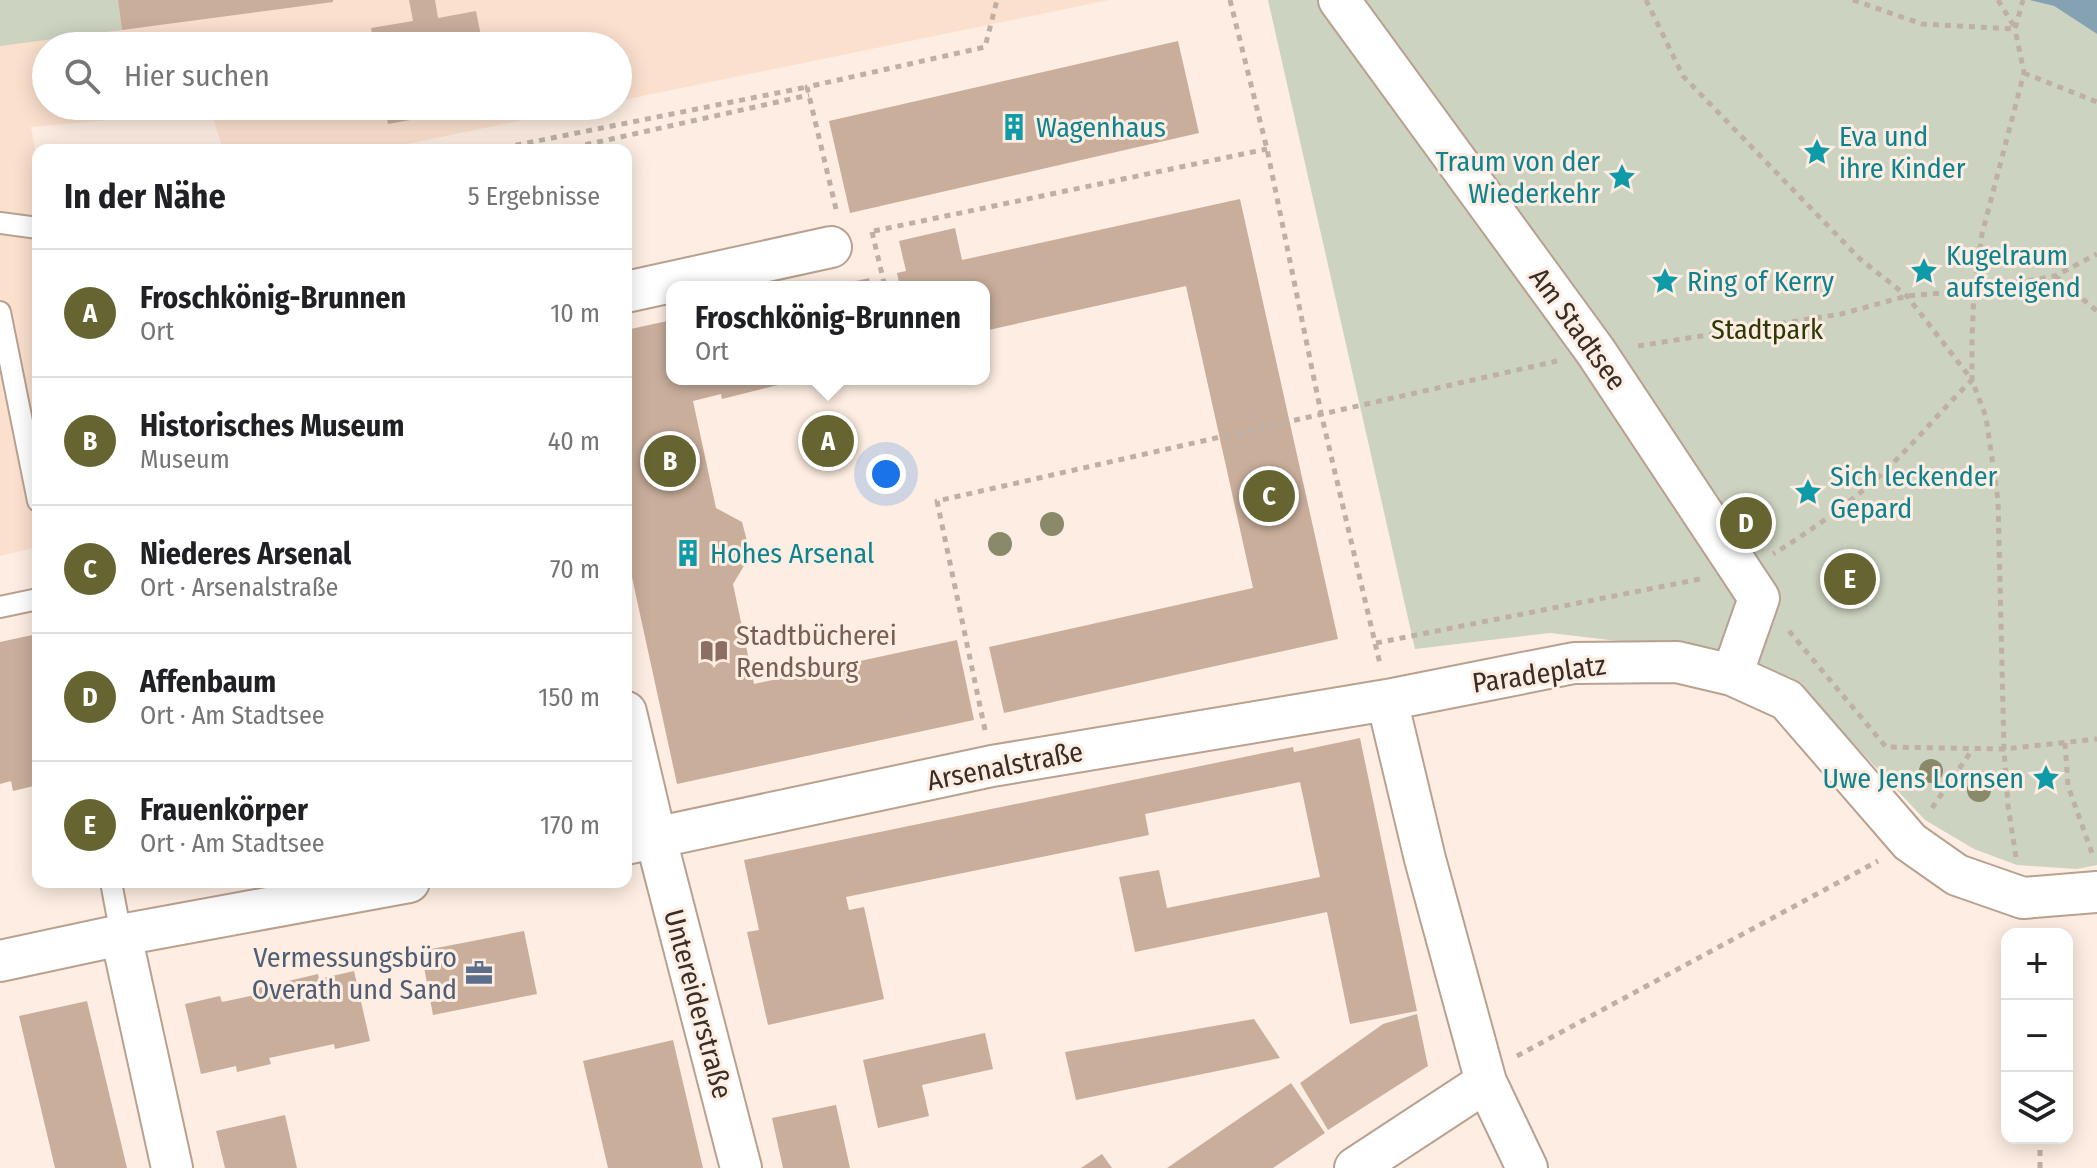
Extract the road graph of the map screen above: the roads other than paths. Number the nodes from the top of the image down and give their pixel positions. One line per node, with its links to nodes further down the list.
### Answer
1 (1339, 0): 10 (street, Am Stadtsee)
2 (0, 223): 3 (lane)
3 (32, 227)
4 (834, 231): 5 (street)
5 (632, 290)
6 (0, 312): 7 (lane)
7 (32, 471)
8 (32, 600): 9 (lane)
9 (0, 607)
10 (1732, 675): 11 (street, Paradeplatz); 16 (street, Paradeplatz)
11 (1387, 700): 13 (street, Arsenalstraße); 19 (street)
12 (632, 764): 13 (street, Untereiderstraße)
13 (641, 842): 21 (street, Untereiderstraße)
14 (112, 888): 17 (lane)
15 (376, 888): 17 (street)
16 (2097, 892)
17 (121, 935): 18 (street); 20 (street)
18 (0, 961)
19 (1486, 1082): 22 (street); 23 (street)
20 (172, 1168)
21 (741, 1168)
22 (1355, 1168)
23 (1527, 1168)

